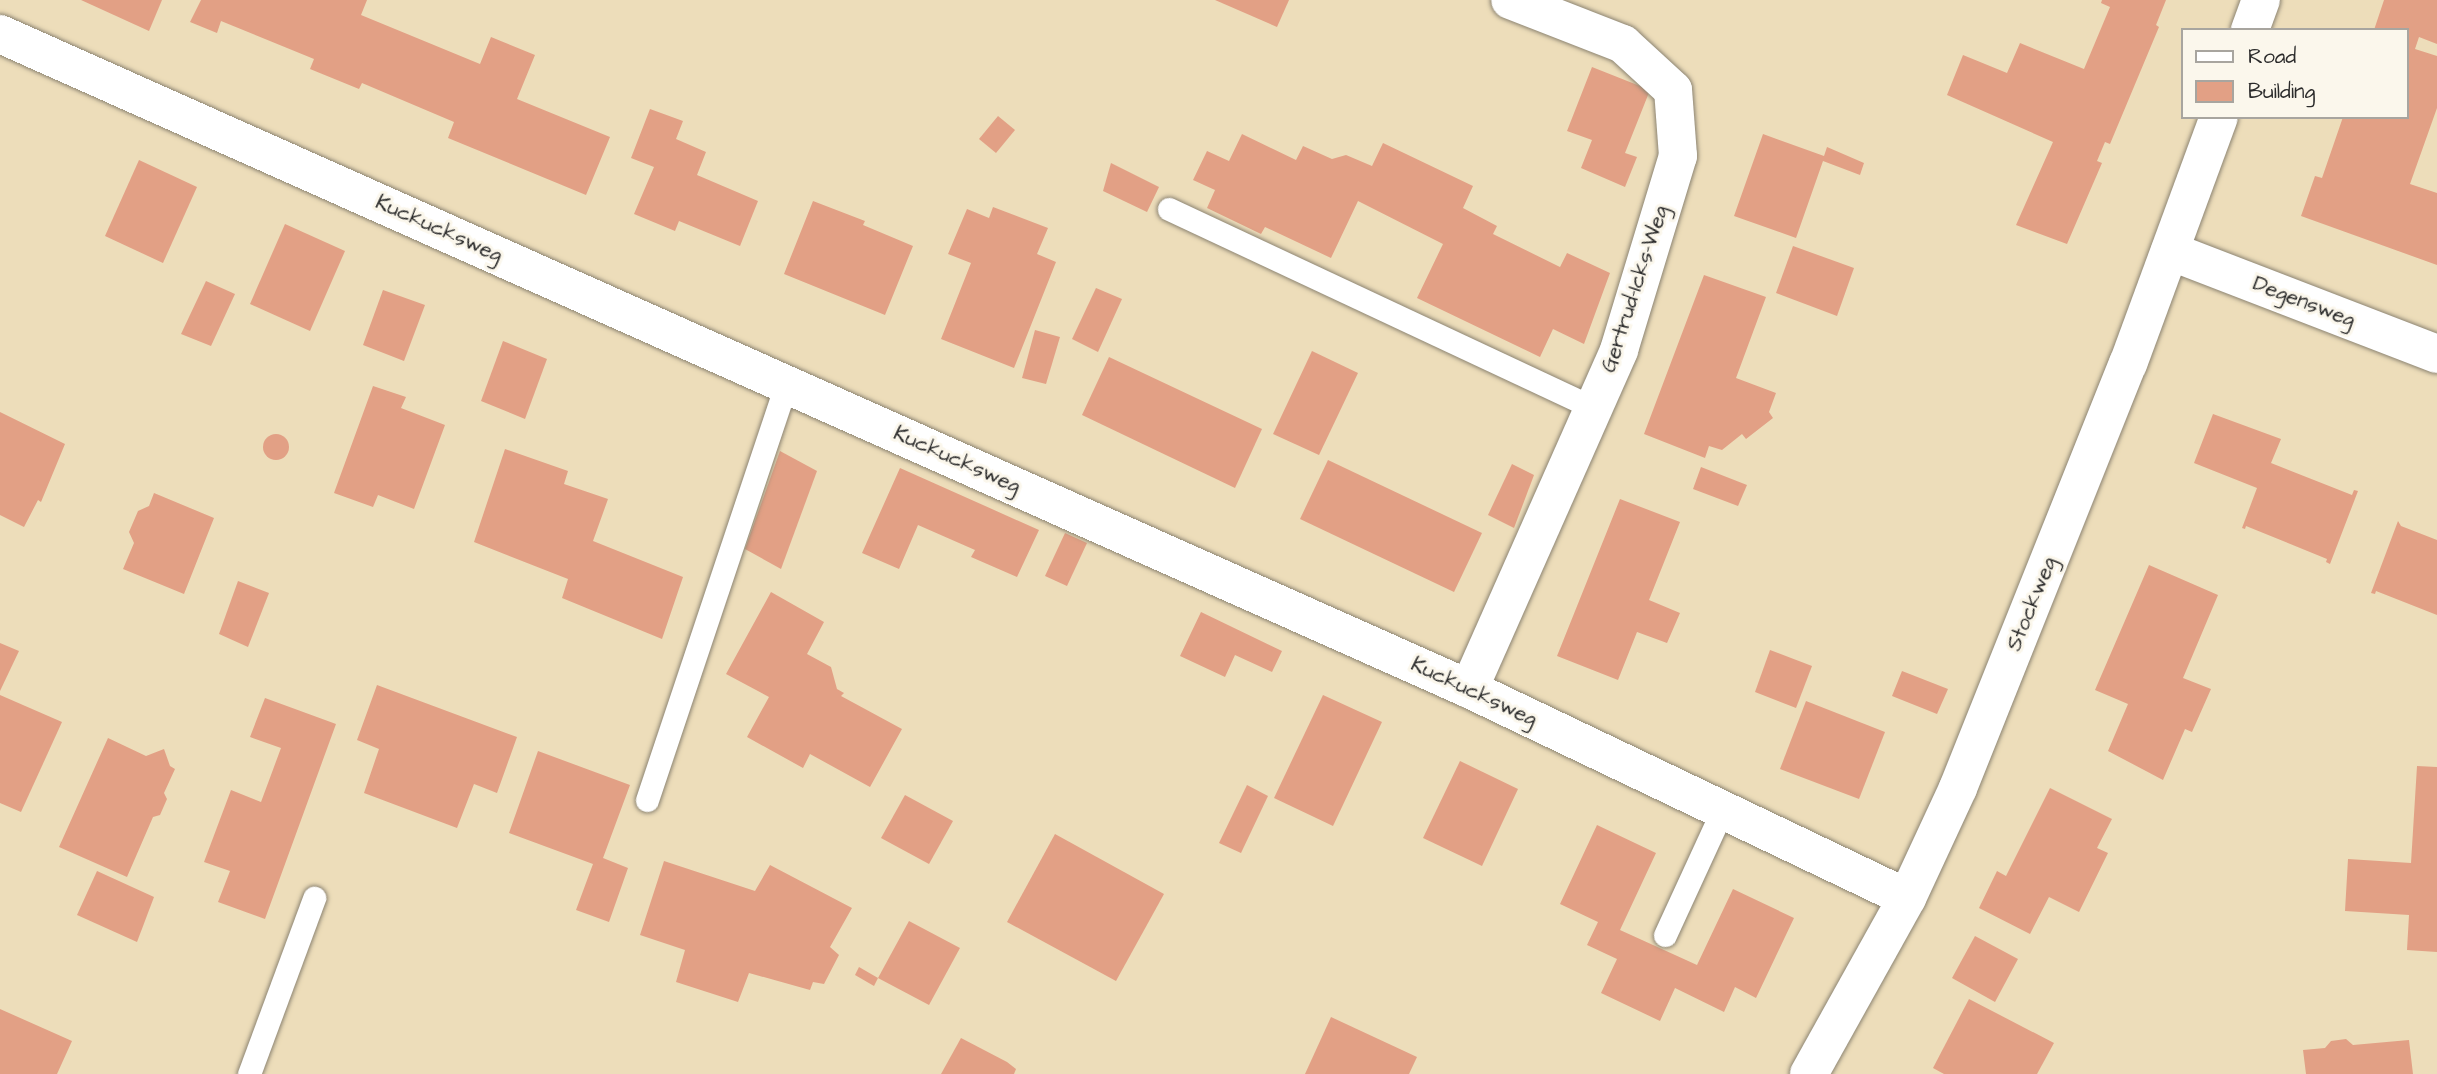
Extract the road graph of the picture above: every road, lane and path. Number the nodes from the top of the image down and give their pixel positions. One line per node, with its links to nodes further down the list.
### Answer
1 (2261, 0): 3 (street)
2 (1513, 1): 10 (street, Gertrud-Icks-Weg)
3 (2251, 28)
4 (0, 34): 9 (street, Kuckucksweg)
5 (2218, 119): 7 (street, Stockweg)
6 (1169, 209): 10 (lane)
7 (2170, 251): 8 (street, Degensweg); 15 (street, Stockweg)
8 (2437, 354)
9 (786, 384): 11 (street, Kuckucksweg); 12 (lane)
10 (1593, 408): 11 (street, Gertrud-Icks-Weg)
11 (1469, 689): 13 (street, Kuckucksweg)
12 (647, 800)
13 (1722, 811): 15 (street, Kuckucksweg); 16 (lane)
14 (314, 898): 17 (lane)
15 (1908, 898): 18 (street, Stockweg)
16 (1665, 935)
17 (249, 1074)
18 (1810, 1074)

